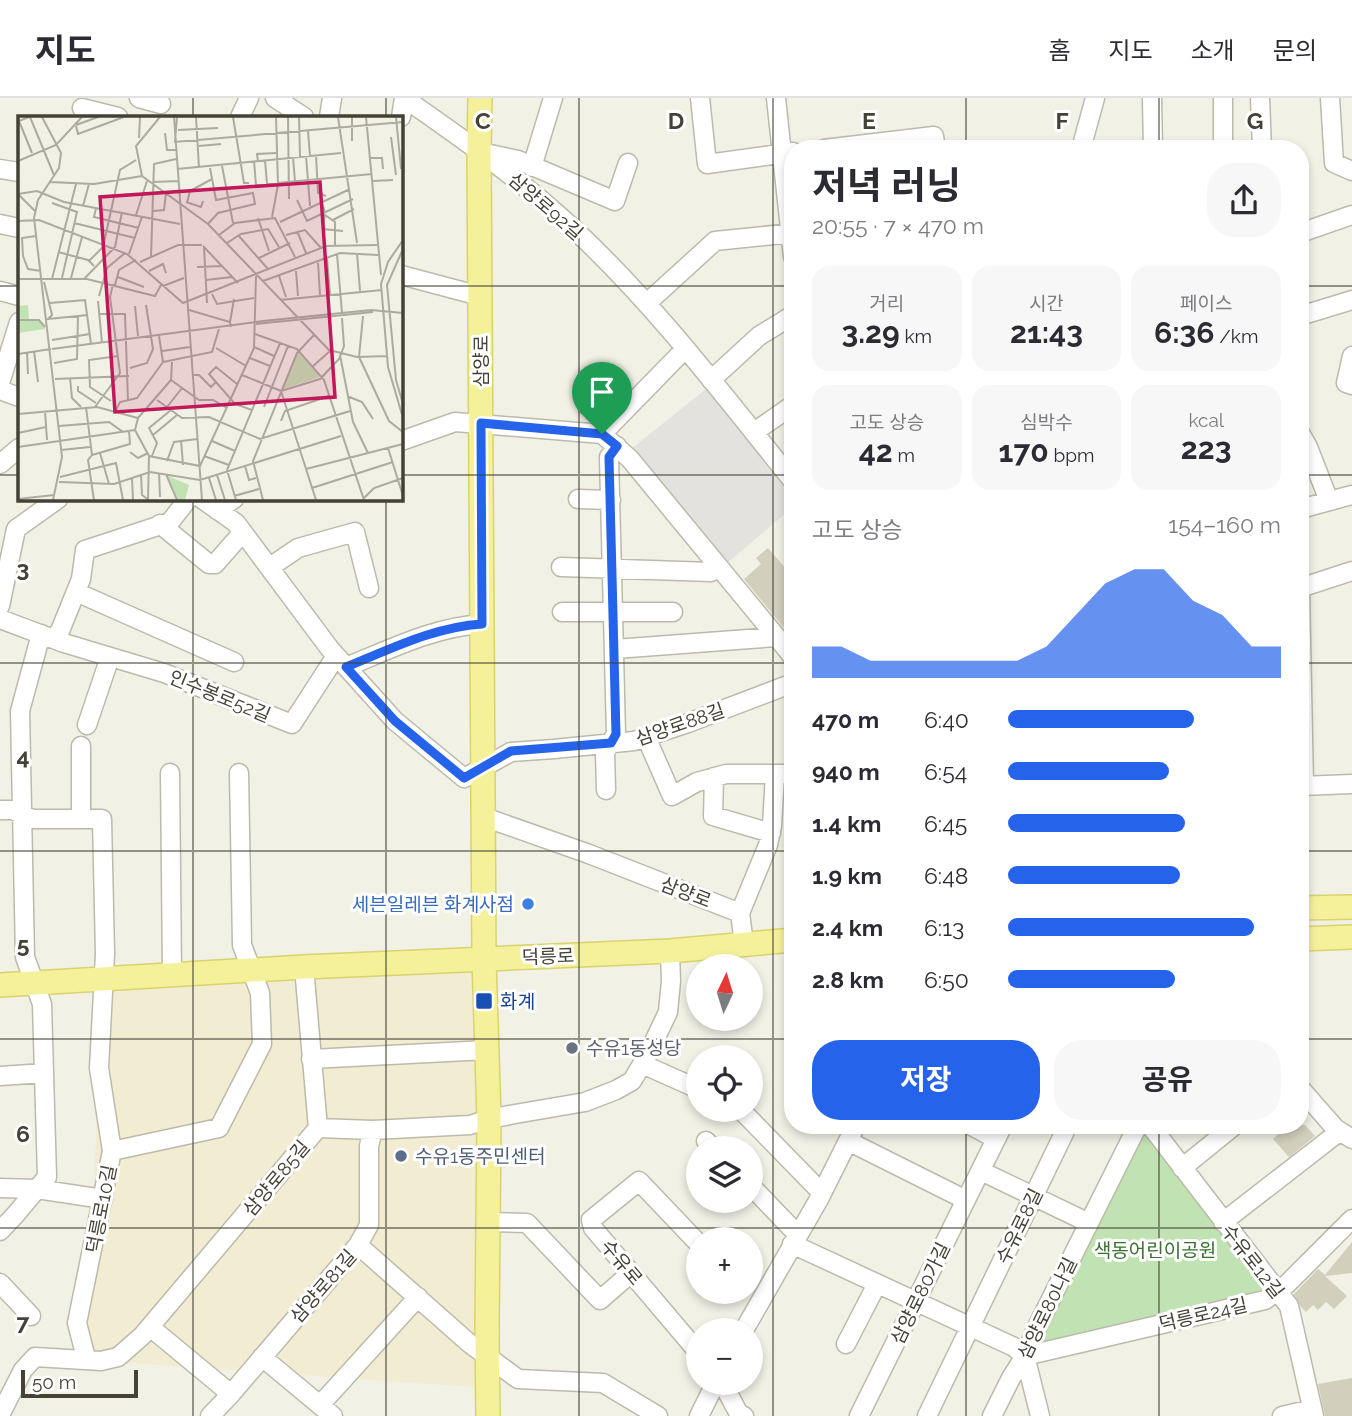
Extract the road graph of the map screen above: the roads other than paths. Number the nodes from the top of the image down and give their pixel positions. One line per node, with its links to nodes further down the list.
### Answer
1 (139, 98): 15 (street)
2 (249, 98): 18 (street)
3 (275, 98): 19 (street)
4 (332, 98): 20 (street)
5 (404, 98): 21 (street); 29 (street)
6 (480, 98): 29 (main road, 삼양로)
7 (553, 98): 32 (street, 삼양로92길)
8 (700, 98): 30 (street)
9 (776, 98): 22 (street)
10 (1095, 98): 25 (street)
11 (1152, 98): 26 (street)
12 (1223, 98): 27 (street)
13 (1261, 98): 28 (street)
14 (1330, 98): 34 (street)
15 (161, 104)
16 (82, 108): 17 (street)
17 (114, 116)
18 (240, 116)
19 (302, 116)
20 (329, 116)
21 (401, 116)
22 (785, 140)
23 (900, 140): 24 (street)
24 (935, 140)
25 (1083, 140)
26 (1153, 140)
27 (1223, 140)
28 (1262, 140)
29 (480, 152): 32 (street, 삼양로92길); 44 (main road, 삼양로); 46 (street, 삼양로92길)
30 (784, 154)
31 (628, 163): 32 (street, 삼양로92길)
32 (532, 167)
33 (0, 169): 35 (street)
34 (1352, 171)
35 (18, 173)
36 (1351, 221): 39 (street)
37 (0, 224): 38 (street)
38 (18, 228)
39 (1309, 231)
40 (784, 234): 46 (street)
41 (402, 275): 44 (street)
42 (0, 291): 43 (street)
43 (18, 296)
44 (480, 296): 58 (main road, 삼양로)
45 (1352, 300): 47 (street)
46 (647, 303): 50 (street, 삼양로92길)
47 (1309, 313)
48 (784, 320): 52 (street)
49 (18, 325): 53 (street)
50 (685, 349): 52 (street, 삼양로92길); 60 (street)
51 (1352, 356): 54 (street)
52 (710, 380): 59 (street, 삼양로92길)
53 (0, 383)
54 (1352, 386)
55 (0, 390): 56 (street)
56 (18, 397)
57 (784, 411): 59 (street)
58 (481, 423): 60 (street); 61 (street); 93 (main road, 삼양로)
59 (754, 432): 66 (street, 삼양로92길)
60 (602, 434): 62 (street)
61 (402, 439)
62 (617, 446): 73 (street); 81 (street)
63 (18, 449): 65 (street)
64 (1309, 450): 74 (street)
65 (0, 464)
66 (784, 470)
67 (1352, 495): 74 (street)
68 (578, 499): 73 (street)
69 (57, 500): 82 (street)
70 (187, 500): 77 (street)
71 (203, 500): 76 (street)
72 (232, 500): 76 (street)
73 (611, 500): 83 (street)
74 (1329, 501): 75 (street)
75 (1309, 507)
76 (217, 510): 78 (street)
77 (160, 524): 78 (street); 87 (street)
78 (243, 532): 79 (street)
79 (270, 567): 86 (street); 100 (street)
80 (561, 567): 83 (street)
81 (718, 567): 83 (street); 95 (street)
82 (4, 568): 88 (street)
83 (613, 568): 89 (street)
84 (1352, 571): 85 (street)
85 (1309, 585)
86 (369, 588)
87 (76, 592): 94 (street); 99 (street)
88 (0, 606)
89 (614, 611): 90 (street); 91 (street); 97 (street)
90 (562, 612)
91 (673, 612)
92 (0, 619): 94 (street, 인수봉로52길)
93 (482, 624): 100 (street); 106 (main road, 삼양로)
94 (47, 637): 98 (street, 인수봉로52길); 115 (street)
95 (776, 637): 96 (street); 97 (street)
96 (784, 646)
97 (615, 649): 104 (street)
98 (110, 657): 100 (street, 인수봉로52길); 102 (street)
99 (234, 662)
100 (341, 662): 106 (street, 삼양로88길)
101 (784, 686): 103 (street, 삼양로88길)
102 (86, 725)
103 (646, 737): 104 (street, 삼양로88길); 110 (street)
104 (611, 743): 106 (street, 삼양로88길); 113 (street)
105 (81, 746): 117 (street)
106 (483, 766): 116 (main road, 삼양로)
107 (170, 773): 130 (street)
108 (239, 773): 129 (street)
109 (784, 774): 110 (street); 118 (street)
110 (714, 777): 118 (street)
111 (1352, 784): 112 (street)
112 (1309, 786)
113 (606, 790)
114 (0, 810): 115 (street)
115 (23, 815): 117 (street); 132 (street)
116 (484, 817): 121 (street, 삼양로); 127 (main road, 삼양로)
117 (81, 819): 131 (street, 덕릉로10길)
118 (771, 833): 121 (street)
119 (1352, 907): 120 (main road)
120 (1309, 908)
121 (740, 913): 125 (street)
122 (1352, 937): 123 (main road)
123 (1309, 939)
124 (784, 941): 125 (main road, 덕릉로)
125 (744, 944): 126 (main road, 덕릉로)
126 (670, 951): 127 (main road, 덕릉로); 136 (street)
127 (484, 959): 128 (main road, 덕릉로); 134 (main road, 삼양로)
128 (304, 967): 129 (main road, 덕릉로); 135 (street)
129 (251, 970): 130 (main road, 덕릉로); 153 (street)
130 (172, 975): 131 (main road, 덕릉로)
131 (103, 979): 132 (main road, 덕릉로); 153 (street, 덕릉로10길)
132 (35, 983): 133 (main road, 덕릉로); 137 (street)
133 (0, 985)
134 (487, 1050): 135 (street); 141 (main road, 삼양로)
135 (312, 1059): 143 (street)
136 (642, 1064): 139 (street); 141 (street)
137 (44, 1073): 138 (street); 157 (street)
138 (0, 1076)
139 (686, 1084)
140 (1309, 1097): 152 (street)
141 (489, 1119): 144 (street, 삼양로85길); 164 (main road, 삼양로)
142 (753, 1122): 158 (street)
143 (318, 1128): 144 (street, 삼양로85길); 179 (street, 삼양로85길)
144 (373, 1130): 170 (street, 삼양로81길)
145 (852, 1134): 158 (street)
146 (854, 1134): 161 (street)
147 (999, 1134): 155 (street, 삼양로80가길)
148 (1064, 1134): 159 (street, 수유로8길)
149 (1134, 1134): 166 (street, 삼양로80나길)
150 (1157, 1134): 154 (street, 수유로12길)
151 (1224, 1134): 154 (street)
152 (1346, 1135): 165 (street)
153 (112, 1151): 160 (street, 덕릉로10길)
154 (1182, 1168): 165 (street, 수유로12길)
155 (981, 1171): 159 (street); 161 (street, 삼양로80가길)
156 (0, 1188): 157 (street)
157 (37, 1188): 160 (street); 168 (street)
158 (822, 1193): 169 (street)
159 (1034, 1196): 166 (street); 180 (street, 수유로8길)
160 (103, 1199): 183 (street, 덕릉로10길)
161 (966, 1200): 177 (street, 삼양로80가길)
162 (763, 1201): 169 (street)
163 (1352, 1219): 175 (street, 덕릉로24길)
164 (488, 1222): 171 (street); 184 (main road, 삼양로)
165 (1223, 1222): 175 (street, 수유로12길)
166 (1089, 1223): 185 (street, 삼양로80나길)
167 (686, 1230): 171 (street, 수유로)
168 (0, 1231)
169 (795, 1240): 173 (street); 174 (street)
170 (358, 1245): 176 (street); 186 (street, 삼양로81길)
171 (631, 1273): 181 (street, 수유로)
172 (0, 1283): 178 (street)
173 (763, 1283)
174 (877, 1284): 177 (street); 182 (street)
175 (1276, 1292): 185 (street, 덕릉로24길); 191 (street, 수유로12길)
176 (418, 1297): 184 (street); 190 (street)
177 (915, 1302): 180 (street); 198 (street, 삼양로80가길)
178 (31, 1316)
179 (150, 1327): 187 (street); 192 (street, 삼양로85길)
180 (970, 1327): 185 (street); 199 (street, 수유로8길)
181 (686, 1338)
182 (846, 1344)
183 (85, 1354)
184 (487, 1355): 194 (main road, 삼양로); 195 (street)
185 (1025, 1356): 200 (street, 삼양로80나길); 201 (street)
186 (262, 1357): 187 (street, 삼양로81길); 190 (street)
187 (231, 1394): 193 (street, 삼양로81길)
188 (710, 1395): 196 (street)
189 (729, 1395): 197 (street)
190 (327, 1410)
191 (1313, 1412): 202 (street)
192 (3, 1414)
193 (210, 1416)
194 (488, 1416)
195 (658, 1416)
196 (699, 1416)
197 (744, 1416)
198 (859, 1416)
199 (927, 1416)
200 (992, 1416)
201 (1040, 1416)
202 (1282, 1416)

